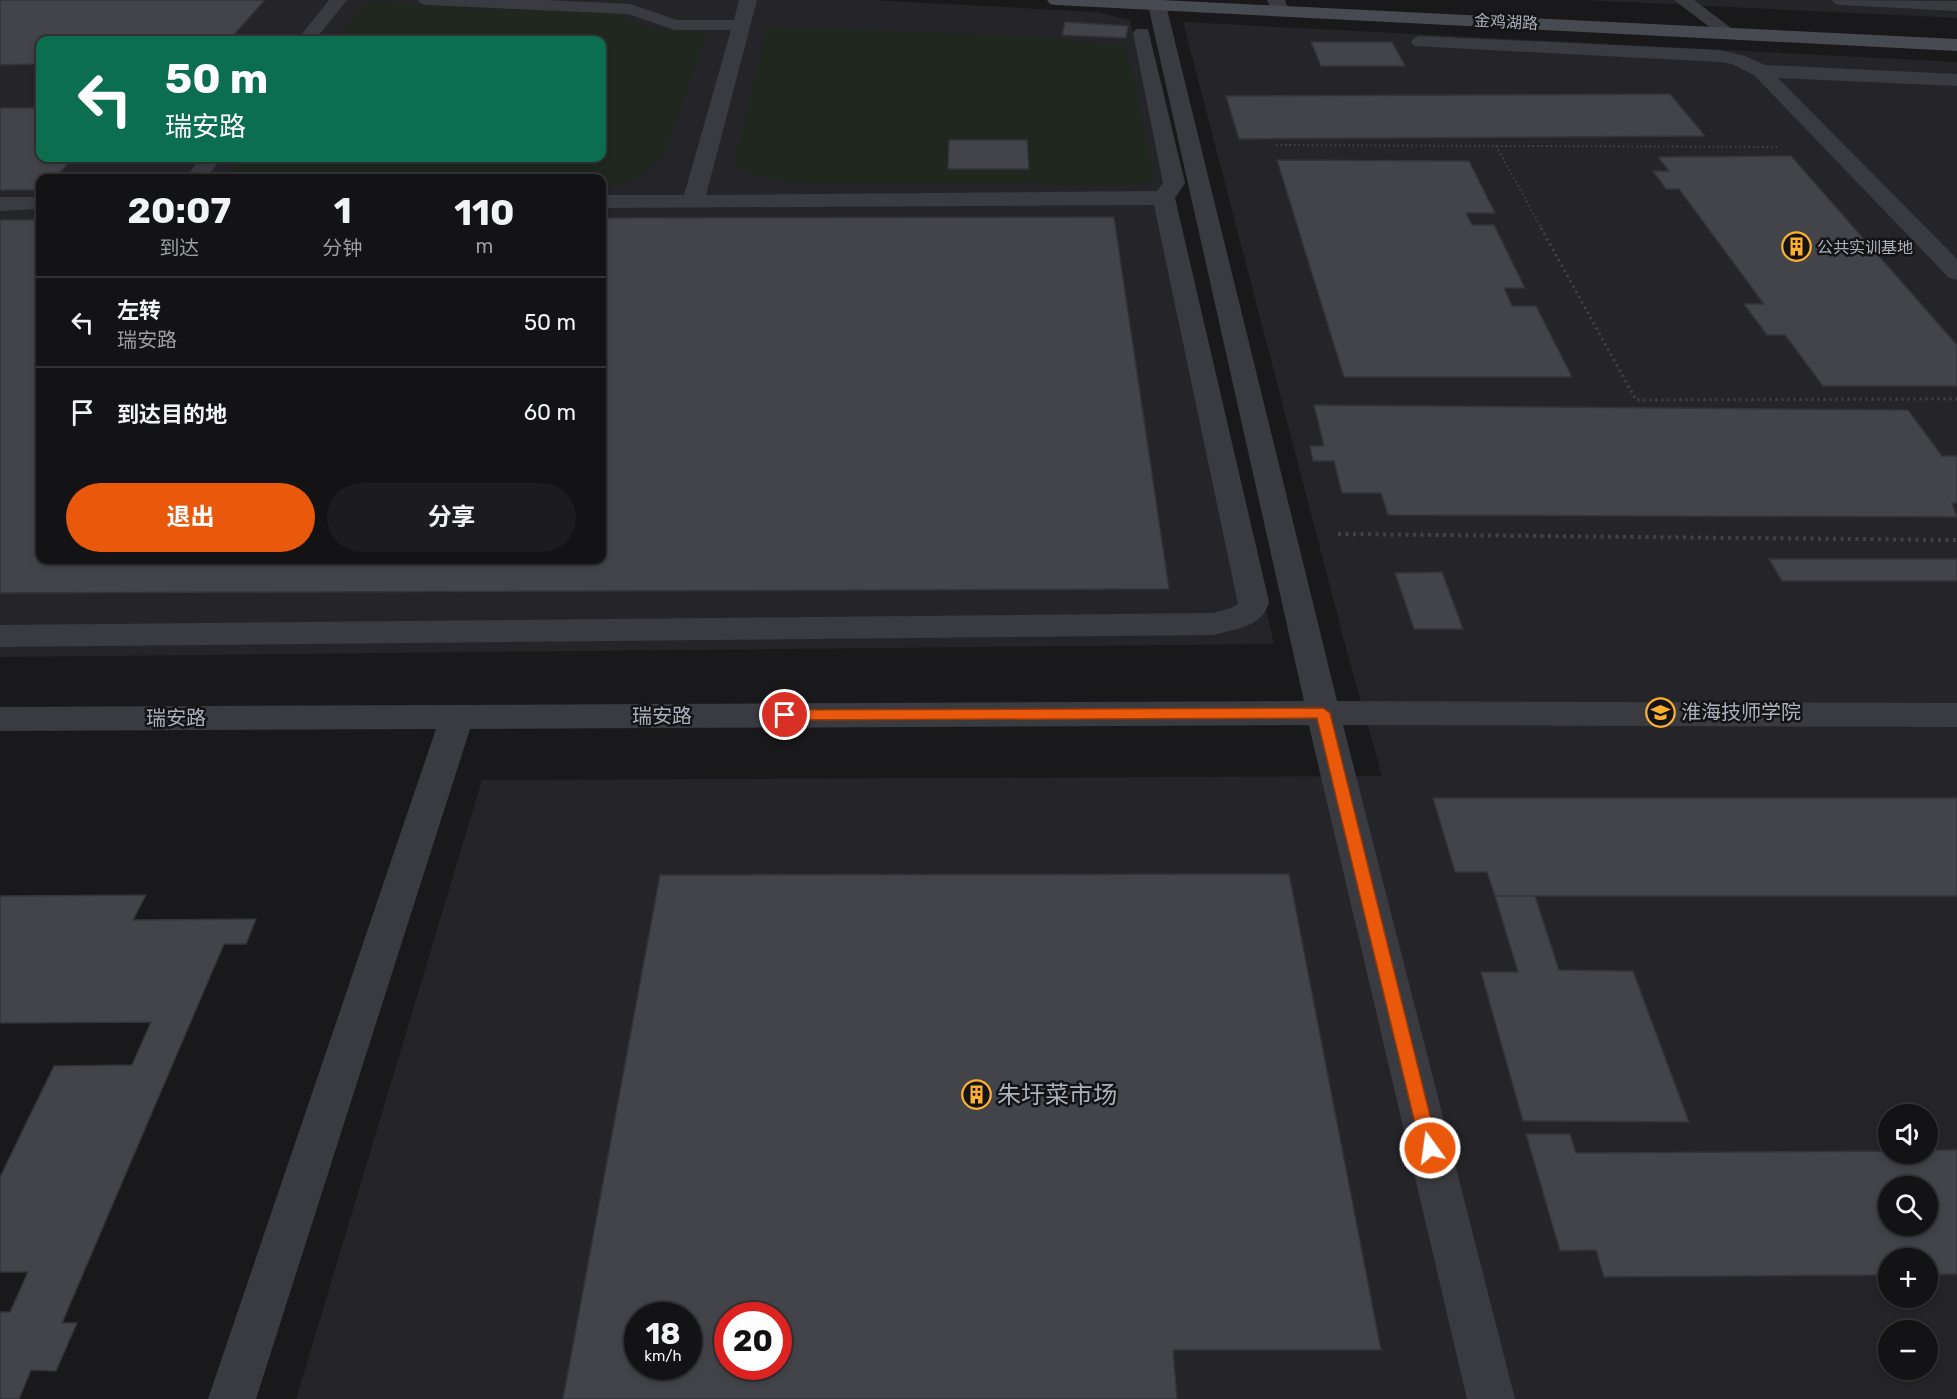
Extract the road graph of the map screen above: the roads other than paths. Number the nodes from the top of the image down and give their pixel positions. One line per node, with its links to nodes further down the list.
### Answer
1 (338, 0): 13 (street)
2 (427, 0): 10 (street)
3 (748, 0): 10 (street)
4 (1056, 0): 8 (street, 金鸡湖路)
5 (1683, 0): 12 (street)
6 (1840, 0): 7 (street)
7 (1948, 4)
8 (1157, 5): 9 (street, 金鸡湖路); 27 (street)
9 (1278, 6): 12 (street, 金鸡湖路)
10 (741, 25): 22 (street)
11 (1142, 33): 20 (street)
12 (1730, 34): 15 (street, 金鸡湖路)
13 (309, 36)
14 (1420, 42): 16 (street)
15 (1957, 45)
16 (1761, 71): 17 (street); 25 (street)
17 (1957, 80)
18 (209, 162): 19 (street)
19 (198, 174)
20 (1164, 198): 22 (street); 26 (street)
21 (606, 202): 22 (street)
22 (693, 202)
23 (36, 203): 24 (street)
24 (0, 204)
25 (1957, 273)
26 (0, 636)
27 (1323, 713): 28 (street, 瑞安路); 29 (street, 瑞安路); 32 (street)
28 (1957, 715)
29 (457, 717): 30 (street, 瑞安路); 31 (street)
30 (0, 719)
31 (232, 1399)
32 (1491, 1399)

